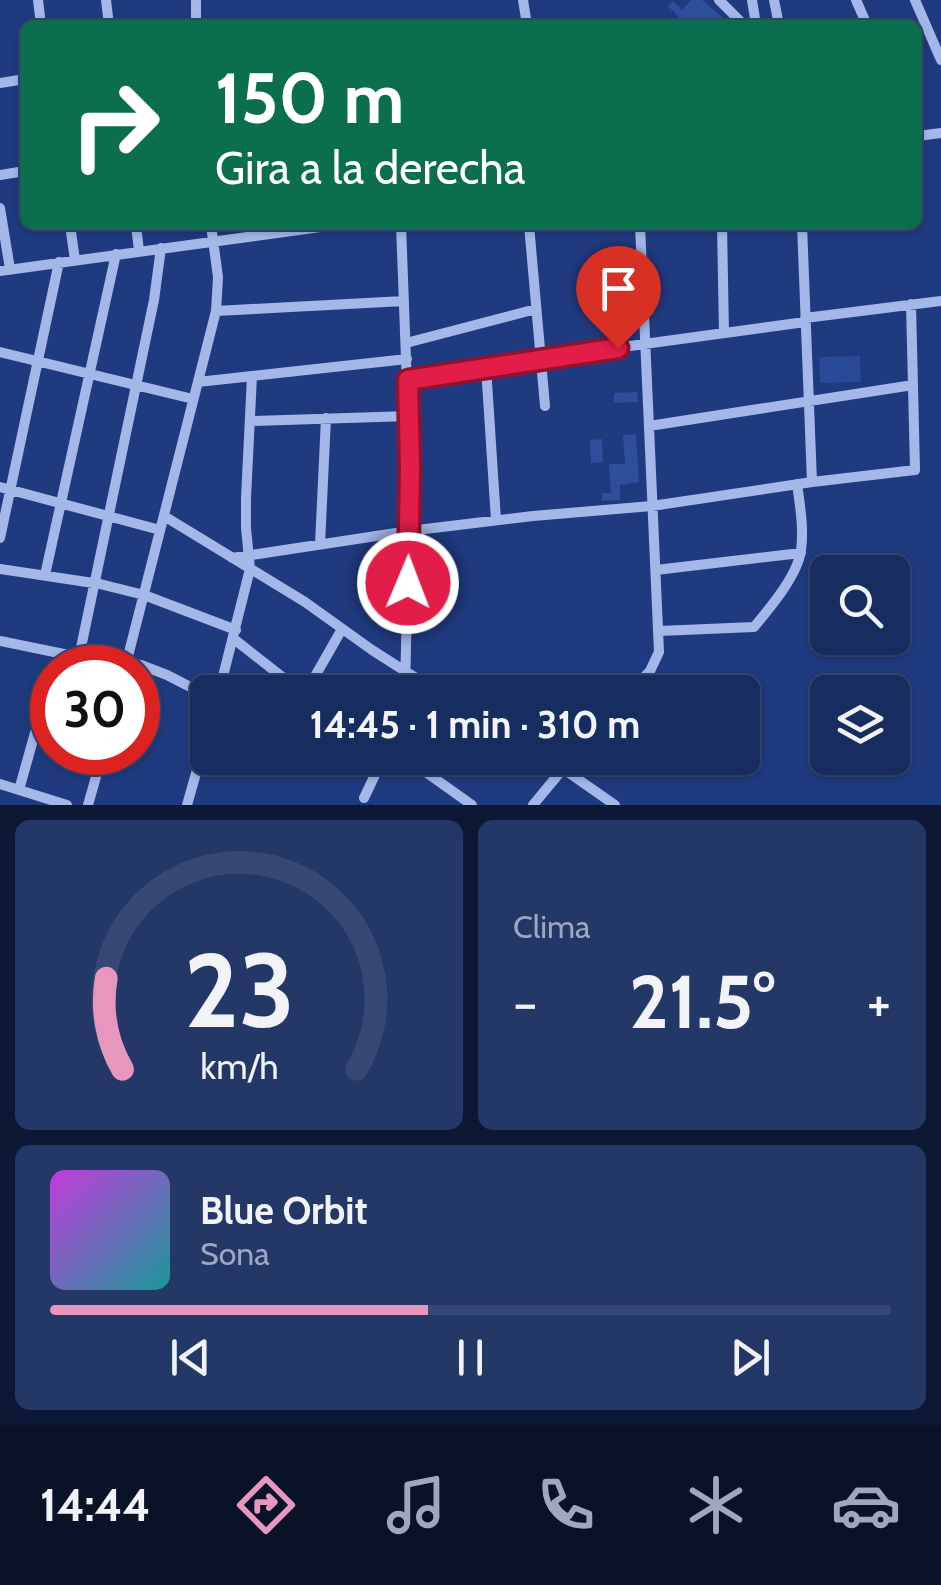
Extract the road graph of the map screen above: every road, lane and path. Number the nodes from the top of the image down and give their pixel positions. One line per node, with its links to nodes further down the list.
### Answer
1 (719, 0): 3 (street)
2 (915, 0): 4 (street)
3 (739, 20)
4 (941, 60)
5 (0, 208): 21 (street)
6 (71, 230): 19 (street)
7 (137, 230): 17 (street)
8 (212, 230): 15 (street)
9 (276, 230): 15 (street)
10 (401, 230): 23 (street)
11 (529, 230): 25 (street)
12 (640, 230): 30 (street)
13 (722, 230): 28 (street)
14 (802, 230): 27 (street)
15 (214, 242): 16 (street); 26 (street)
16 (161, 248): 17 (street); 40 (street)
17 (139, 251): 18 (street)
18 (116, 254): 19 (street); 36 (street)
19 (75, 260): 20 (street)
20 (59, 262): 21 (street); 34 (street)
21 (5, 270)
22 (941, 300): 24 (street)
23 (404, 301): 26 (street); 29 (street)
24 (911, 304): 27 (street); 41 (street)
25 (536, 309): 29 (street); 33 (street)
26 (216, 311): 39 (street)
27 (805, 320): 28 (street); 43 (street)
28 (724, 333): 30 (street)
29 (406, 344): 32 (street)
30 (646, 344): 33 (street); 48 (street)
31 (0, 352): 34 (street)
32 (407, 359): 37 (street); 38 (street)
33 (540, 359): 35 (street); 44 (street)
34 (38, 362): 36 (street); 51 (street)
35 (486, 367): 38 (street); 56 (street)
36 (88, 374): 40 (street); 52 (street)
37 (252, 376): 39 (street); 47 (street)
38 (408, 380): 45 (street)
39 (198, 382): 42 (street)
40 (135, 385): 42 (street); 54 (street)
41 (913, 385): 43 (street); 49 (street)
42 (193, 399): 55 (street)
43 (808, 401): 48 (street); 49 (street)
44 (546, 406)
45 (409, 416): 46 (street); 58 (street)
46 (326, 418): 47 (street); 60 (street)
47 (251, 421): 62 (street)
48 (650, 426): 53 (street)
49 (812, 482): 50 (street)
50 (796, 484): 53 (street); 61 (street)
51 (5, 488): 52 (street); 59 (street)
52 (62, 502): 54 (street); 67 (street)
53 (652, 506): 56 (street); 66 (street)
54 (110, 516): 57 (street); 68 (street)
55 (164, 516): 57 (street); 63 (street)
56 (496, 520): 58 (street)
57 (160, 530): 69 (street)
58 (409, 531): 60 (street); 78 (street)
59 (0, 538)
60 (320, 544): 62 (street)
61 (801, 553): 66 (street); 71 (street)
62 (248, 556): 63 (street); 65 (street)
63 (232, 558): 65 (street)
64 (0, 569): 67 (street)
65 (250, 569): 70 (street); 72 (street)
66 (656, 570): 71 (street)
67 (45, 575): 68 (street)
68 (96, 584): 69 (street); 74 (street)
69 (144, 595): 72 (street); 75 (street)
70 (342, 628): 78 (street); 81 (street)
71 (659, 631): 83 (street)
72 (235, 634): 79 (street); 80 (street)
73 (0, 641): 76 (street)
74 (82, 645)
75 (130, 645)
76 (30, 647)
77 (160, 672): 84 (street)
78 (407, 673): 82 (street)
79 (224, 675)
80 (279, 675)
81 (316, 675)
82 (410, 675)
83 (646, 675)
84 (190, 687)
85 (30, 751): 93 (street)
86 (96, 775): 96 (street)
87 (195, 775): 97 (street)
88 (376, 775): 94 (street)
89 (430, 775): 98 (street)
90 (557, 775): 99 (street)
91 (572, 775): 100 (street)
92 (0, 784): 93 (street)
93 (19, 790): 95 (street)
94 (364, 798)
95 (67, 805)
96 (88, 805)
97 (186, 805)
98 (472, 805)
99 (533, 805)
100 (616, 805)

